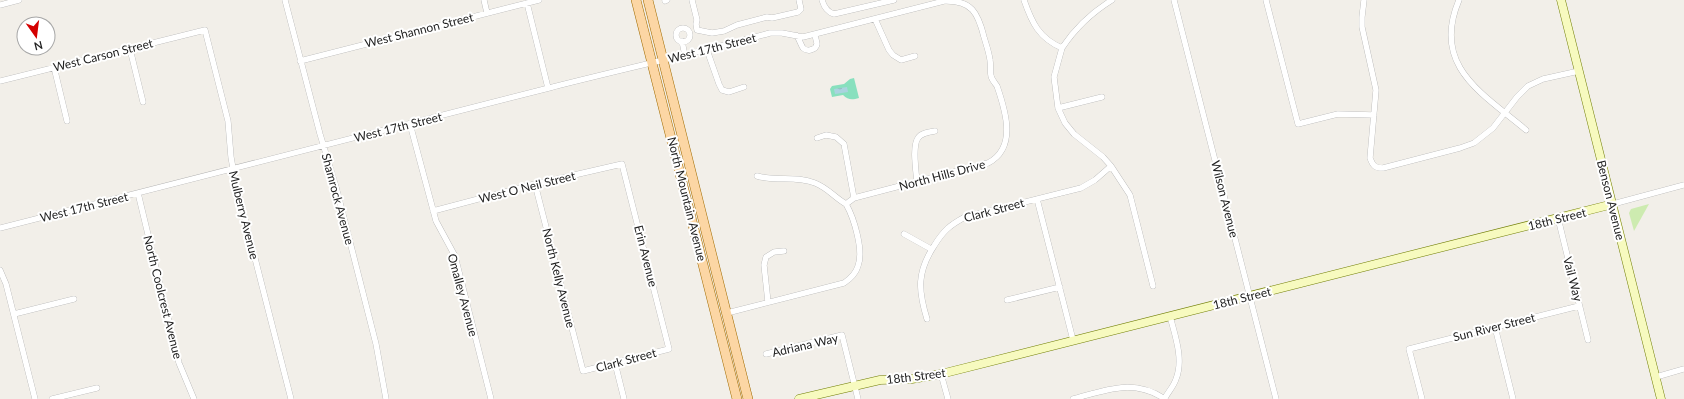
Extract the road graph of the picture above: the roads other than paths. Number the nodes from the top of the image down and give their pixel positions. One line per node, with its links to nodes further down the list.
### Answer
1 (16, 0): 19 (street)
2 (284, 0): 35 (street, Shamrock Avenue)
3 (484, 0): 20 (street)
4 (539, 0): 18 (street, West Shannon Street)
5 (636, 0): 36 (main road, North Mountain Avenue)
6 (648, 0): 34 (main road, North Mountain Avenue)
7 (692, 0): 24 (street)
8 (799, 0): 24 (street)
9 (822, 0): 10 (street)
10 (894, 0)
11 (1024, 0): 29 (street)
12 (1112, 0): 29 (street)
13 (1174, 0): 74 (street, Wilson Avenue)
14 (1266, 0): 46 (street)
15 (1364, 0): 46 (street)
16 (1459, 0): 45 (street)
17 (1561, 0): 38 (main road, Benson Avenue)
18 (527, 3): 20 (street, West Shannon Street); 41 (street)
19 (0, 5)
20 (487, 13): 35 (street, West Shannon Street)
21 (875, 19): 22 (street, North Hills Drive); 33 (street); 57 (street, North Hills Drive)
22 (838, 29): 26 (street, West 17th Street)
23 (205, 30): 30 (street, West Carson Street); 55 (street, Mulberry Avenue)
24 (697, 30): 25 (street)
25 (689, 32): 28 (street); 28 (street)
26 (815, 34): 27 (street, West 17th Street); 27 (street)
27 (797, 36): 31 (street, West 17th Street)
28 (682, 41): 32 (street)
29 (1062, 48): 44 (street)
30 (130, 49): 37 (street, West Carson Street); 43 (street)
31 (707, 50): 32 (street, West 17th Street); 40 (street)
32 (685, 56): 34 (street, West 17th Street)
33 (915, 56)
34 (662, 60): 36 (street, West 17th Street); 79 (main road, North Mountain Avenue)
35 (300, 61): 52 (street, Shamrock Avenue)
36 (652, 63): 41 (street, West 17th Street); 102 (main road, North Mountain Avenue)
37 (54, 67): 39 (street, West Carson Street); 47 (street)
38 (1579, 71): 45 (street); 64 (main road, Benson Avenue)
39 (0, 81)
40 (744, 87)
41 (548, 88): 48 (street, West 17th Street)
42 (1102, 97): 44 (street)
43 (143, 102)
44 (1058, 108): 54 (street)
45 (1505, 112): 46 (street); 50 (street)
46 (1374, 115)
47 (67, 121)
48 (410, 124): 52 (street, West 17th Street); 65 (street, Omalley Avenue)
49 (934, 130): 57 (street)
50 (1526, 130)
51 (817, 138): 61 (street)
52 (323, 146): 55 (street, West 17th Street); 99 (street, Shamrock Avenue)
53 (622, 164): 58 (street, West O Neil Street); 86 (street, Erin Avenue)
54 (1111, 166): 62 (street, Clark Street); 72 (street)
55 (233, 169): 60 (street, West 17th Street); 98 (street, Mulberry Avenue)
56 (757, 176): 63 (street)
57 (917, 182): 61 (street, North Hills Drive)
58 (535, 184): 65 (street, West O Neil Street); 90 (street, North Kelly Avenue)
59 (1684, 185): 64 (street, 18th Street)
60 (138, 193): 67 (street, West 17th Street); 97 (street, North Coolcrest Avenue)
61 (854, 198): 63 (street, North Hills Drive)
62 (1037, 199): 69 (street, Clark Street); 73 (street)
63 (846, 204): 77 (street)
64 (1613, 204): 66 (main road, 18th Street); 92 (main road, Benson Avenue)
65 (433, 211): 100 (street, Omalley Avenue)
66 (1558, 218): 74 (main road, 18th Street); 78 (street, Vail Way)
67 (0, 228)
68 (904, 234): 69 (street)
69 (931, 249): 82 (street, Clark Street)
70 (784, 251): 77 (street)
71 (0, 270): 80 (street)
72 (1153, 286)
73 (1060, 287): 76 (street); 84 (street)
74 (1250, 296): 81 (main road, 18th Street); 109 (street, Wilson Avenue)
75 (74, 299): 80 (street)
76 (1007, 300)
77 (768, 302): 79 (street)
78 (1580, 306): 83 (street, Sun River Street); 85 (street, Vail Way)
79 (727, 313): 103 (main road, North Mountain Avenue)
80 (14, 314): 95 (street)
81 (1170, 316): 84 (main road, 18th Street); 108 (street)
82 (927, 319)
83 (1495, 327): 110 (street, Sun River Street); 111 (street)
84 (1073, 340): 91 (main road, 18th Street)
85 (1588, 340)
86 (669, 349): 88 (street, Clark Street)
87 (766, 354): 93 (street, Adriana Way)
88 (616, 363): 90 (street, Clark Street); 101 (street)
89 (1684, 369): 92 (street)
90 (583, 371)
91 (941, 374): 93 (main road, 18th Street); 106 (street)
92 (1656, 377): 112 (main road, Benson Avenue)
93 (855, 385): 104 (main road, 18th Street); 105 (street)
94 (98, 388): 96 (street)
95 (34, 399)
96 (52, 399)
97 (194, 399)
98 (291, 399)
99 (386, 399)
100 (490, 399)
101 (624, 399)
102 (737, 399)
103 (748, 399)
104 (799, 399)
105 (858, 399)
106 (948, 399)
107 (1073, 399): 108 (street)
108 (1165, 399)
109 (1276, 399)
110 (1422, 399)
111 (1514, 399)
112 (1661, 399)

